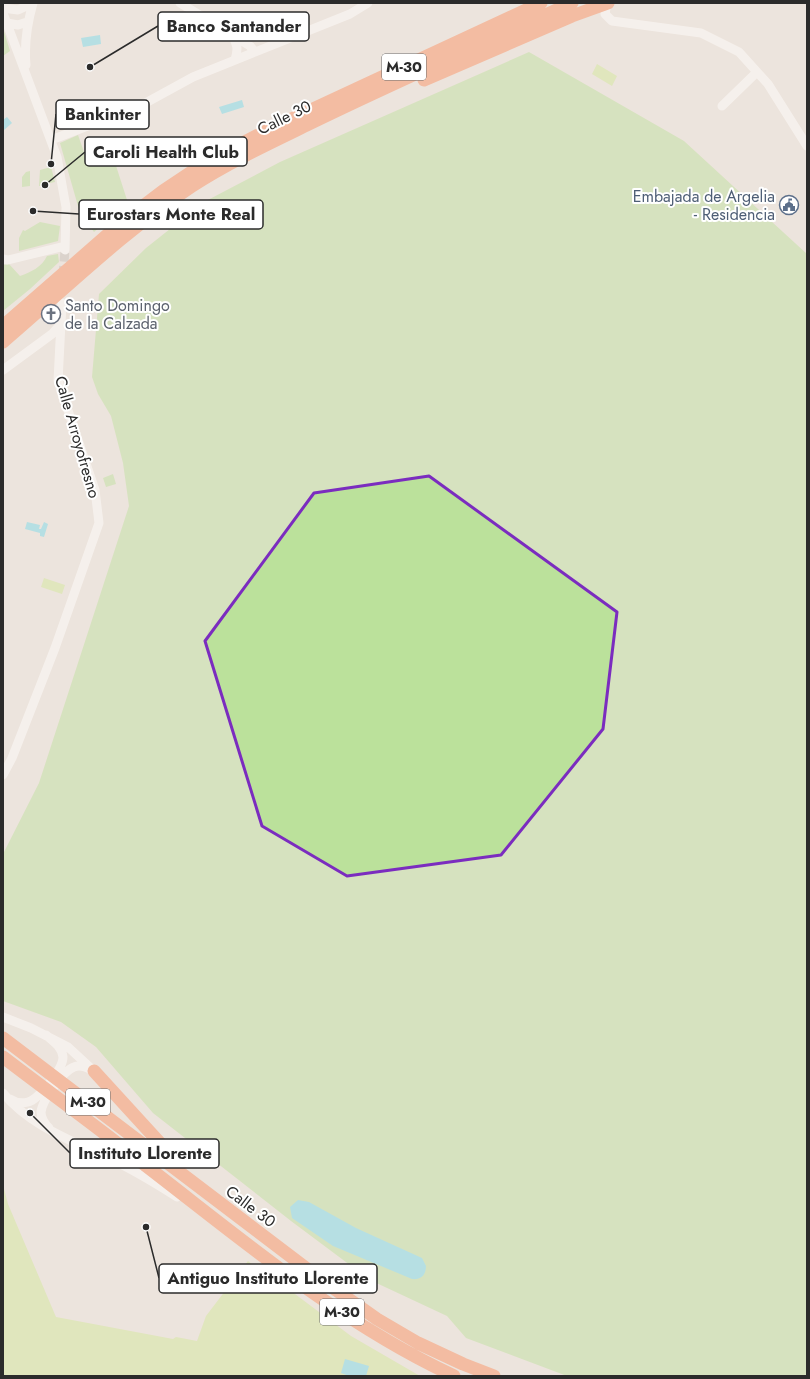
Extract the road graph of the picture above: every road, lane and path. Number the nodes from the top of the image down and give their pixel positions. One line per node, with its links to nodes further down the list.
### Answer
1 (33, 3): 7 (street); 9 (street)
2 (180, 3): 11 (street)
3 (368, 3): 14 (street)
4 (541, 3): 25 (highway, Calle 30 / M-30)
5 (572, 3): 19 (highway, Calle 30 / M-30)
6 (608, 3): 16 (street); 19 (highway)
7 (3, 8)
8 (3, 13): 10 (street)
9 (28, 22): 10 (street); 12 (street)
10 (7, 23): 13 (street)
11 (230, 33): 14 (street); 15 (street)
12 (25, 40): 13 (street); 17 (street)
13 (15, 42): 17 (street)
14 (255, 52): 15 (street)
15 (235, 60): 20 (street)
16 (757, 72): 18 (street); 21 (street)
17 (27, 76): 20 (street)
18 (722, 106)
19 (306, 126): 23 (highway, Calle 30 / M-30)
20 (51, 140): 22 (street)
21 (807, 146)
22 (3, 259)
23 (61, 297): 24 (street, Calle Arroyofresno); 28 (highway, Calle 30 / M-30); 29 (highway)
24 (60, 325): 26 (street, Calle Arroyofresno); 27 (street)
25 (3, 326)
26 (59, 337): 27 (street); 31 (street, Calle Arroyofresno)
27 (46, 338): 30 (street)
28 (3, 342)
29 (3, 350)
30 (3, 370)
31 (3, 775)
32 (3, 1017): 33 (street)
33 (46, 1035): 36 (street); 37 (street)
34 (3, 1038): 41 (highway, Calle 30 / M-30)
35 (3, 1057): 40 (highway, Calle 30 / M-30)
36 (94, 1071): 38 (street); 41 (highway)
37 (4, 1095): 38 (street)
38 (50, 1129): 39 (street)
39 (177, 1197): 40 (highway)
40 (201, 1209): 42 (highway, Calle 30 / M-30)
41 (246, 1224): 43 (highway, Calle 30 / M-30)
42 (454, 1376)
43 (494, 1376)

